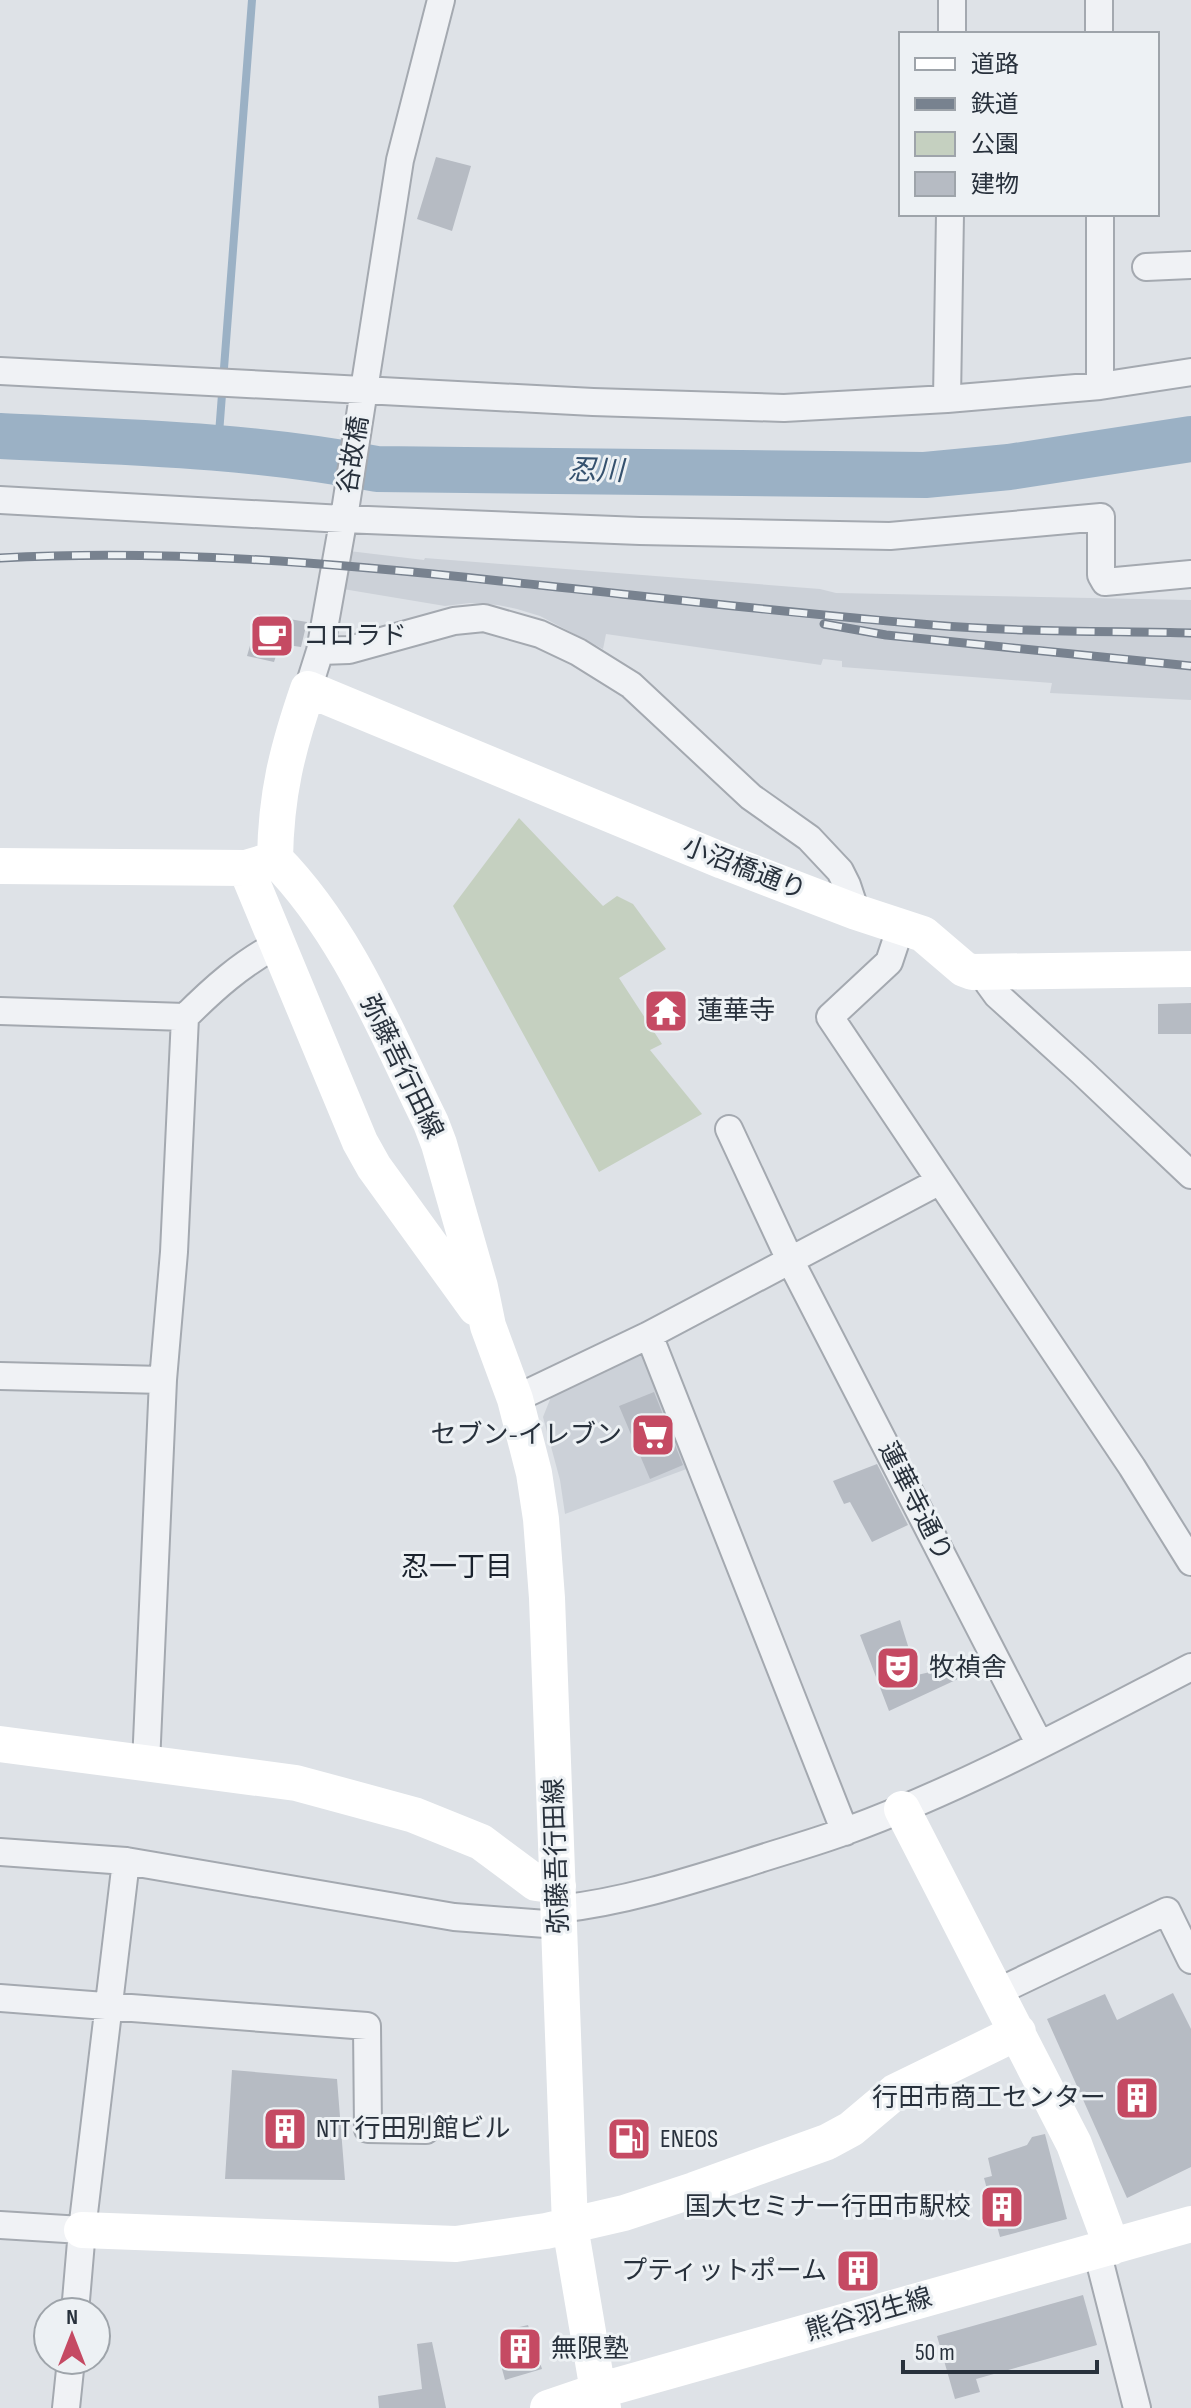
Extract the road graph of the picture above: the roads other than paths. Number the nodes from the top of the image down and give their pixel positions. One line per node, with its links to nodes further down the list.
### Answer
1 (441, 0): 13 (street, 谷故橋)
2 (952, 0): 4 (street)
3 (1099, 0): 5 (street)
4 (952, 32)
5 (1099, 32)
6 (950, 216): 14 (street)
7 (1100, 216): 12 (street)
8 (1191, 265): 9 (street)
9 (1146, 267)
10 (0, 371): 13 (street)
11 (1191, 372): 12 (street)
12 (1100, 386): 14 (street)
13 (364, 394): 14 (street); 16 (street, 谷故橋)
14 (947, 399)
15 (0, 500): 16 (street)
16 (344, 515): 17 (street); 18 (street, 谷故橋)
17 (1191, 574)
18 (320, 651): 19 (street, 谷故橋); 22 (street)
19 (308, 689): 20 (street); 22 (street, 小沼橋通り)
20 (260, 864): 21 (street); 24 (street, 弥藤吾行田線); 33 (street, 弥藤吾行田線)
21 (0, 866)
22 (856, 912): 23 (street, 小沼橋通り)
23 (901, 926): 26 (street, 小沼橋通り); 31 (street)
24 (277, 945): 28 (street); 33 (street, 弥藤吾行田線)
25 (1191, 969): 26 (street, 小沼橋通り)
26 (985, 973): 30 (street)
27 (0, 1011): 28 (street)
28 (185, 1017): 36 (street)
29 (729, 1129): 32 (street, 蓮華寺通り)
30 (1191, 1175)
31 (940, 1181): 32 (street); 38 (street)
32 (790, 1260): 34 (street); 41 (street, 蓮華寺通り)
33 (488, 1326): 37 (street, 弥藤吾行田線)
34 (649, 1335): 37 (street); 44 (street)
35 (0, 1376): 36 (street)
36 (163, 1380): 42 (street)
37 (515, 1399): 47 (street, 弥藤吾行田線)
38 (1191, 1562)
39 (1191, 1667): 41 (street)
40 (0, 1744): 42 (street)
41 (1040, 1745): 43 (street)
42 (146, 1764): 47 (street)
43 (902, 1809): 44 (street); 49 (street)
44 (845, 1832): 47 (street)
45 (0, 1852): 46 (street)
46 (126, 1861): 47 (street); 51 (street)
47 (559, 1907): 56 (street, 弥藤吾行田線)
48 (1191, 1960): 49 (street)
49 (995, 1993): 52 (street)
50 (0, 1998): 51 (street)
51 (108, 2005): 53 (street); 57 (street)
52 (1018, 2032): 56 (street); 58 (street)
53 (426, 2130)
54 (1191, 2224): 58 (street, 熊谷羽生線)
55 (0, 2225): 57 (street)
56 (570, 2226): 57 (street); 61 (street, 弥藤吾行田線)
57 (82, 2230): 59 (street)
58 (1104, 2249): 61 (street, 熊谷羽生線); 64 (street)
59 (76, 2296)
60 (69, 2376): 62 (street)
61 (601, 2400): 63 (street, 熊谷羽生線)
62 (66, 2408)
63 (548, 2408)
64 (1137, 2408)

